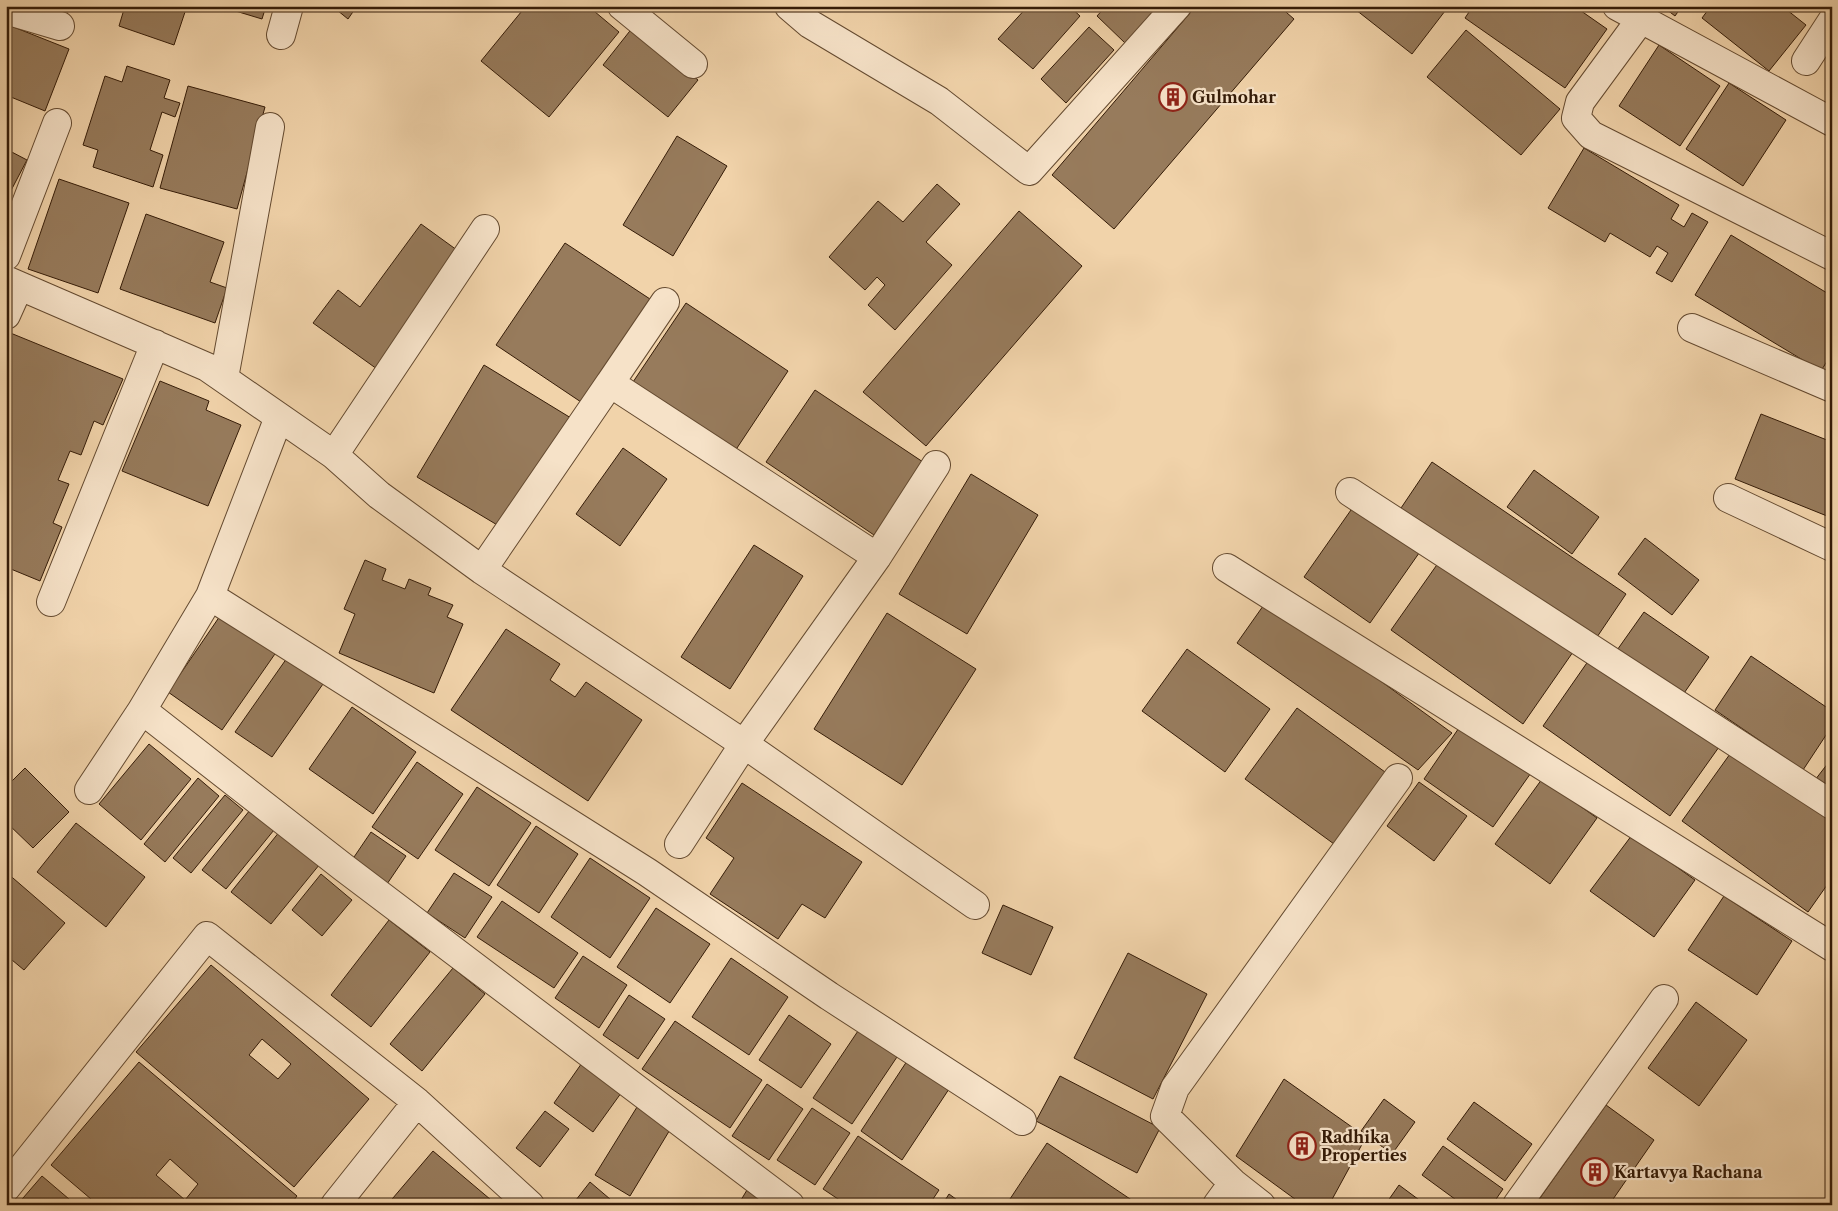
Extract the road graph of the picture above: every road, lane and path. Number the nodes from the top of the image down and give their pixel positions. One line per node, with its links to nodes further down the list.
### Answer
1 (289, 6): 10 (street)
2 (622, 6): 12 (street)
3 (789, 6): 4 (street)
4 (1177, 6)
5 (1617, 6): 7 (street)
6 (6, 10): 9 (street)
7 (1641, 19): 13 (street); 18 (street)
8 (1832, 21): 11 (street)
9 (60, 26)
10 (281, 36)
11 (1806, 62)
12 (693, 64)
13 (1832, 122)
14 (57, 123): 17 (street)
15 (270, 126): 24 (street)
16 (485, 229): 28 (street)
17 (6, 256)
18 (1832, 256)
19 (12, 283): 21 (street); 23 (street)
20 (665, 302): 25 (street)
21 (6, 315)
22 (1692, 328): 26 (street)
23 (155, 344): 24 (street); 37 (street)
24 (224, 378): 27 (street)
25 (610, 383): 33 (street); 35 (street)
26 (1832, 388)
27 (279, 417): 28 (street); 36 (street)
28 (334, 455): 35 (street)
29 (936, 465): 33 (street)
30 (1350, 492): 42 (street)
31 (1728, 498): 32 (street)
32 (1832, 547)
33 (877, 557): 39 (street)
34 (1227, 568): 45 (street)
35 (482, 570): 39 (street)
36 (210, 596): 38 (street); 48 (street)
37 (51, 602)
38 (142, 710): 41 (street); 53 (street)
39 (744, 744): 43 (street); 44 (street)
40 (1398, 778): 49 (street)
41 (89, 790)
42 (1832, 805)
43 (679, 844)
44 (975, 905)
45 (1832, 947)
46 (1664, 999): 56 (street)
47 (417, 1102): 50 (street); 51 (street); 52 (street)
48 (1022, 1121)
49 (1232, 1183): 54 (street); 55 (street)
50 (6, 1188)
51 (335, 1205)
52 (530, 1205)
53 (790, 1205)
54 (1217, 1205)
55 (1261, 1205)
56 (1517, 1205)

